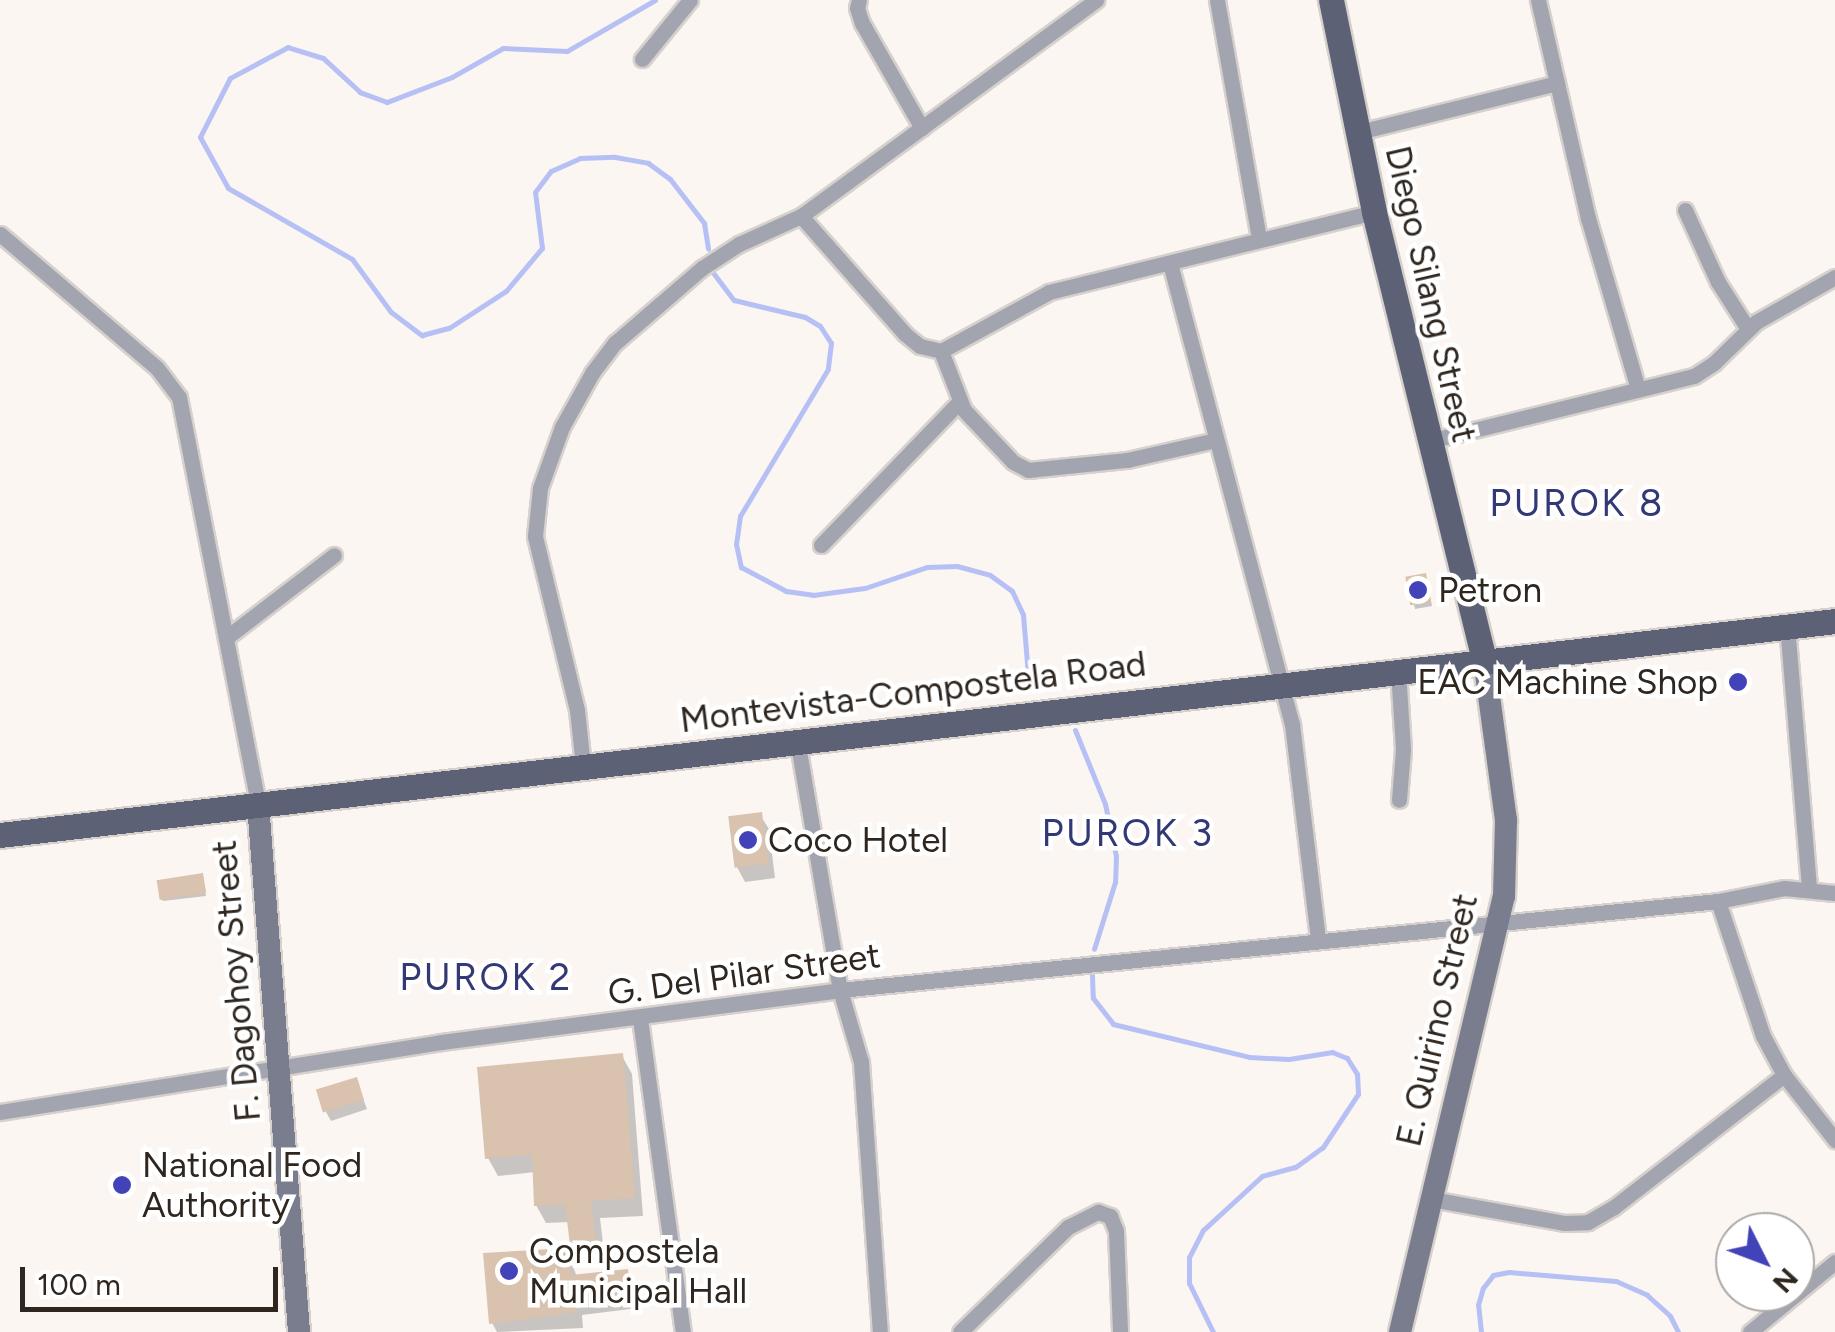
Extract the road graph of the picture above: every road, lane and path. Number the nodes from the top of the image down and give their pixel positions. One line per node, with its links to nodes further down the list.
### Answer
1 (690, 0): 7 (street)
2 (859, 0): 9 (street)
3 (1096, 0): 9 (street)
4 (1217, 0): 15 (street)
5 (1331, 0): 10 (main road, Diego Silang Street)
6 (1538, 0): 8 (street)
7 (642, 59)
8 (1557, 83): 10 (street); 20 (street)
9 (922, 128): 13 (street)
10 (1359, 132): 12 (main road, Diego Silang Street)
11 (1685, 210): 18 (street)
12 (1374, 212): 15 (street); 23 (main road, Diego Silang Street)
13 (801, 216): 19 (street); 33 (street)
14 (0, 234): 28 (street)
15 (1259, 238): 16 (street)
16 (1170, 263): 19 (street); 22 (street)
17 (1835, 277): 18 (street)
18 (1748, 329): 20 (street)
19 (942, 352): 21 (street)
20 (1638, 386): 23 (street)
21 (958, 403): 22 (street); 24 (street)
22 (1216, 440): 31 (street)
23 (1429, 441): 29 (main road, Diego Silang Street)
24 (821, 544)
25 (334, 555): 28 (street)
26 (1835, 621): 27 (main road, Montevista-Compostela Road)
27 (1787, 625): 29 (main road, Montevista-Compostela Road); 37 (street)
28 (226, 638): 35 (street)
29 (1484, 660): 30 (main road, Montevista-Compostela Road); 40 (main road, E. Quirino Street)
30 (1398, 670): 31 (main road, Montevista-Compostela Road); 34 (street)
31 (1281, 685): 32 (main road, Montevista-Compostela Road); 41 (street)
32 (797, 739): 33 (main road, Montevista-Compostela Road); 42 (street)
33 (583, 766): 35 (main road, Montevista-Compostela Road)
34 (1398, 800)
35 (258, 804): 36 (main road, Montevista-Compostela Road); 44 (main road, F. Dagohoy Street)
36 (0, 834)
37 (1809, 887): 38 (street); 39 (street, G. Del Pilar Street)
38 (1835, 893)
39 (1718, 901): 40 (street, G. Del Pilar Street); 45 (street)
40 (1500, 923): 41 (street, G. Del Pilar Street); 48 (main road, E. Quirino Street)
41 (1318, 939): 42 (street, G. Del Pilar Street)
42 (840, 990): 43 (street, G. Del Pilar Street); 52 (street)
43 (640, 1019): 44 (street, G. Del Pilar Street); 51 (street)
44 (279, 1066): 46 (street, G. Del Pilar Street); 50 (main road, F. Dagohoy Street)
45 (1784, 1075): 47 (street); 48 (street)
46 (0, 1112)
47 (1835, 1140)
48 (1432, 1198): 55 (main road, E. Quirino Street)
49 (1835, 1262): 56 (street)
50 (299, 1332)
51 (683, 1332)
52 (880, 1332)
53 (960, 1332): 54 (street)
54 (1120, 1332)
55 (1400, 1332)
56 (1750, 1332)

